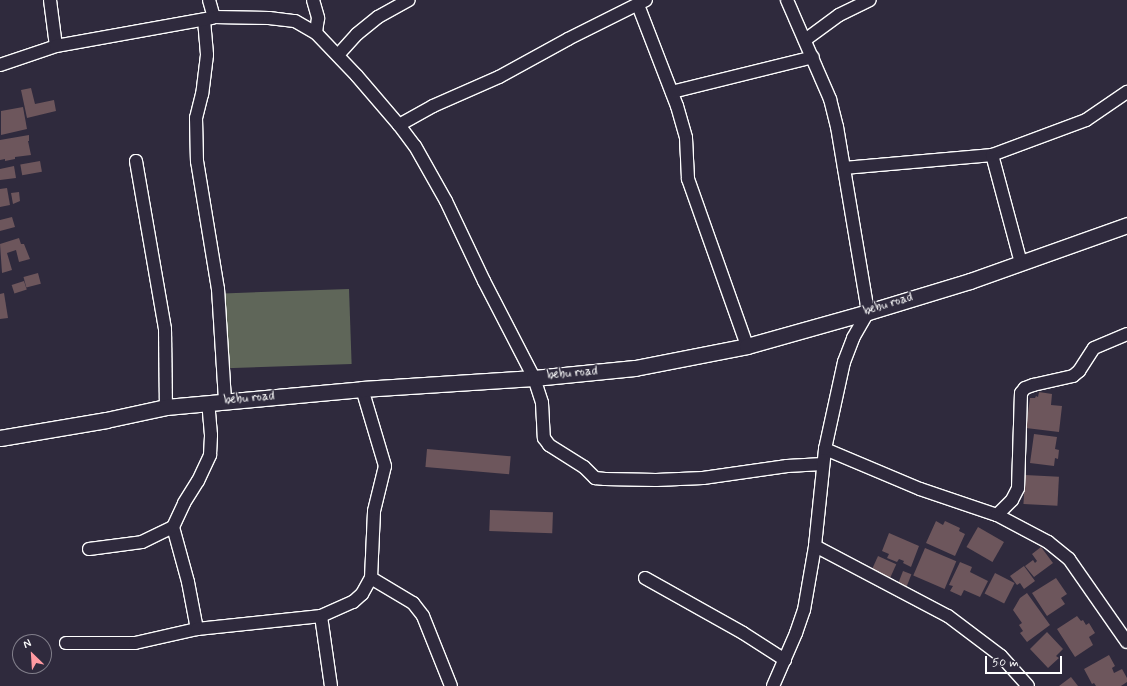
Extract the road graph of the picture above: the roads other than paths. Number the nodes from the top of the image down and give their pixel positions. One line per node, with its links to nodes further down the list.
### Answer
1 (50, 0): 11 (street)
2 (209, 0): 8 (street)
3 (313, 0): 9 (street)
4 (409, 0): 12 (street)
5 (787, 0): 10 (street)
6 (870, 0): 10 (street)
7 (642, 3): 15 (street); 17 (street)
8 (209, 18): 9 (street); 11 (street); 28 (street)
9 (316, 33): 12 (street)
10 (805, 40): 13 (street)
11 (56, 46): 14 (street)
12 (338, 55): 17 (street)
13 (813, 58): 15 (street); 20 (street)
14 (0, 65)
15 (672, 92): 25 (street)
16 (1127, 92): 18 (street)
17 (399, 125): 26 (street)
18 (992, 155): 20 (street); 22 (street)
19 (136, 161): 30 (street)
20 (844, 168): 23 (street)
21 (1127, 225): 22 (street, bebu road)
22 (1021, 263): 23 (street, bebu road)
23 (868, 312): 25 (street, bebu road); 32 (street)
24 (1127, 334): 34 (street)
25 (747, 346): 26 (street, bebu road)
26 (534, 378): 27 (street, bebu road); 33 (street)
27 (362, 389): 28 (street, bebu road); 38 (street)
28 (225, 401): 29 (street, bebu road)
29 (208, 402): 30 (street, bebu road); 35 (street)
30 (166, 407): 31 (street, bebu road)
31 (0, 438)
32 (825, 449): 33 (street); 34 (street)
33 (823, 464): 36 (street)
34 (996, 515): 42 (street)
35 (173, 527): 37 (street); 41 (street)
36 (816, 546): 44 (street); 48 (street)
37 (89, 549)
38 (371, 578): 40 (street); 46 (street)
39 (645, 578): 44 (street)
40 (321, 616): 41 (street); 45 (street)
41 (197, 629): 43 (street)
42 (1127, 642)
43 (66, 643)
44 (785, 660): 47 (street)
45 (331, 686)
46 (452, 686)
47 (773, 686)
48 (1028, 686)

